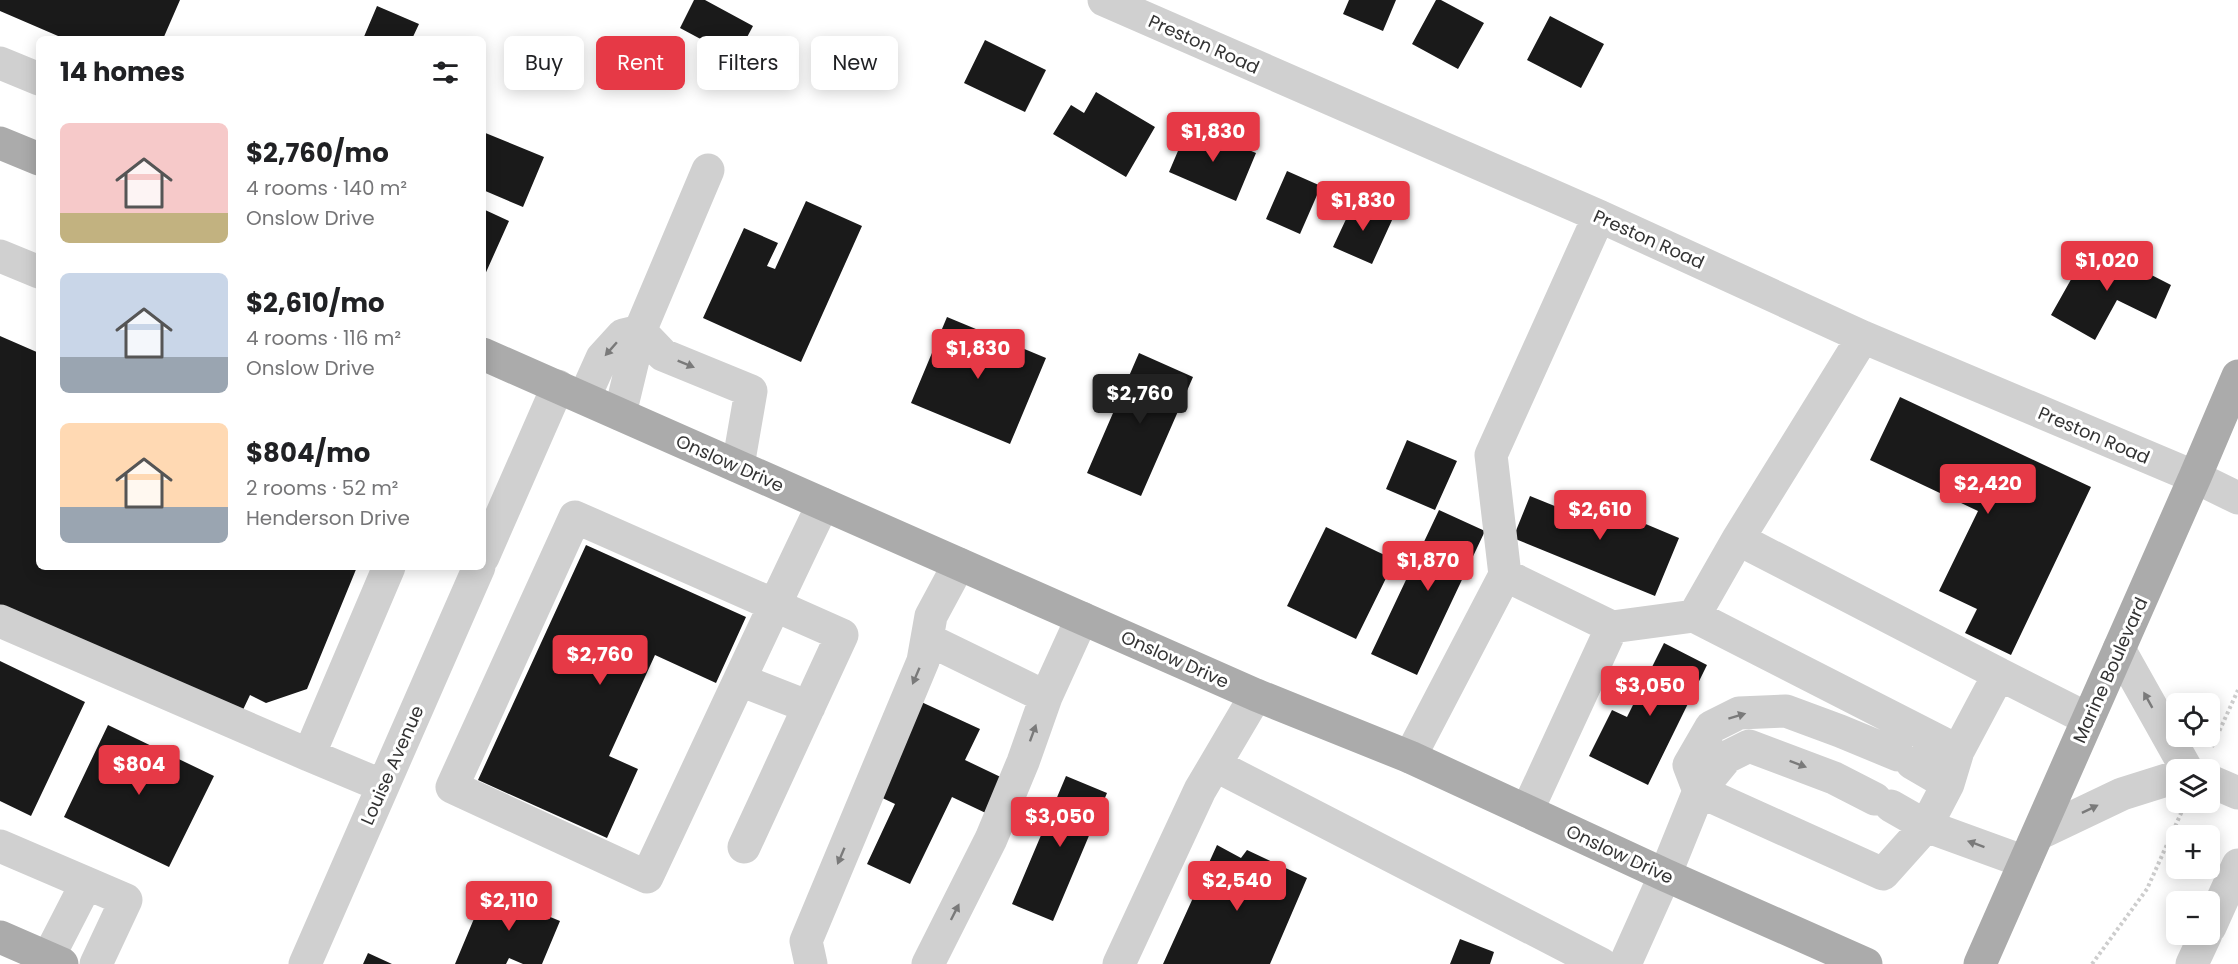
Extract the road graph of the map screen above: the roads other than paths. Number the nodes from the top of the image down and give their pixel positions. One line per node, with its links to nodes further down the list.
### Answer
1 (1104, 0): 7 (street, Preston Road)
2 (0, 63): 3 (street)
3 (36, 78)
4 (2, 149): 5 (main road)
5 (36, 158)
6 (708, 170): 10 (street)
7 (1599, 216): 11 (street, Preston Road); 25 (street)
8 (0, 256): 9 (street)
9 (36, 271)
10 (640, 331): 14 (street, one-way to 14); 15 (street); 16 (street, one-way to 16)
11 (1863, 337): 17 (street, Preston Road); 20 (street)
12 (486, 355): 14 (main road, Onslow Drive)
13 (2238, 376): 17 (main road, Marine Boulevard)
14 (571, 392): 15 (main road, Onslow Drive); 21 (street)
15 (620, 414): 16 (main road, Onslow Drive)
16 (738, 466): 19 (main road, Onslow Drive)
17 (2196, 477): 18 (street, Preston Road); 32 (main road, Marine Boulevard)
18 (2238, 498)
19 (823, 504): 22 (main road, Onslow Drive); 26 (street)
20 (1738, 539): 27 (street); 33 (street)
21 (486, 551)
22 (959, 564): 28 (main road, Onslow Drive); 31 (street)
23 (388, 570): 40 (street)
24 (478, 570): 47 (street, Louise Avenue)
25 (1505, 575): 30 (street); 41 (street)
26 (775, 606): 34 (street); 34 (street); 37 (street)
27 (1694, 616): 30 (street); 39 (street)
28 (1082, 618): 35 (main road, Onslow Drive); 36 (street)
29 (0, 621): 40 (street)
30 (1612, 627): 50 (street)
31 (927, 639): 36 (street); 63 (street, one-way to 63)
32 (2119, 649): 38 (main road, Marine Boulevard); 42 (street, one-way to 32)
33 (1999, 674): 38 (street); 39 (street)
34 (740, 680): 37 (street)
35 (1256, 695): 41 (main road, Onslow Drive); 43 (street)
36 (1046, 697): 64 (street, one-way to 36)
37 (809, 707): 53 (street)
38 (2088, 720): 54 (main road, Marine Boulevard)
39 (1958, 751): 46 (street)
40 (309, 755): 47 (street)
41 (1410, 757): 50 (main road, Onslow Drive)
42 (2196, 759)
43 (1215, 765): 65 (street); 66 (street)
44 (2166, 780): 54 (street, one-way to 44)
45 (2220, 780): 49 (street)
46 (1948, 784): 48 (street, one-way to 46); 51 (street)
47 (383, 786): 62 (street, Louise Avenue)
48 (1699, 791): 51 (street, one-way to 51); 51 (street); 56 (street)
49 (2238, 793)
50 (1527, 811): 56 (main road, Onslow Drive)
51 (1926, 826): 54 (street, one-way to 51)
52 (0, 846): 57 (street)
53 (744, 847)
54 (2031, 848): 69 (main road, Marine Boulevard)
55 (2238, 865): 58 (street)
56 (1665, 875): 67 (street); 68 (main road, Onslow Drive)
57 (86, 884): 60 (street); 61 (street)
58 (2220, 905)
59 (2201, 945): 70 (street)
60 (30, 954)
61 (96, 964)
62 (306, 964)
63 (811, 964)
64 (928, 964)
65 (1119, 964)
66 (1601, 964)
67 (1625, 964)
68 (1866, 964)
69 (1980, 964)
70 (2192, 964)

